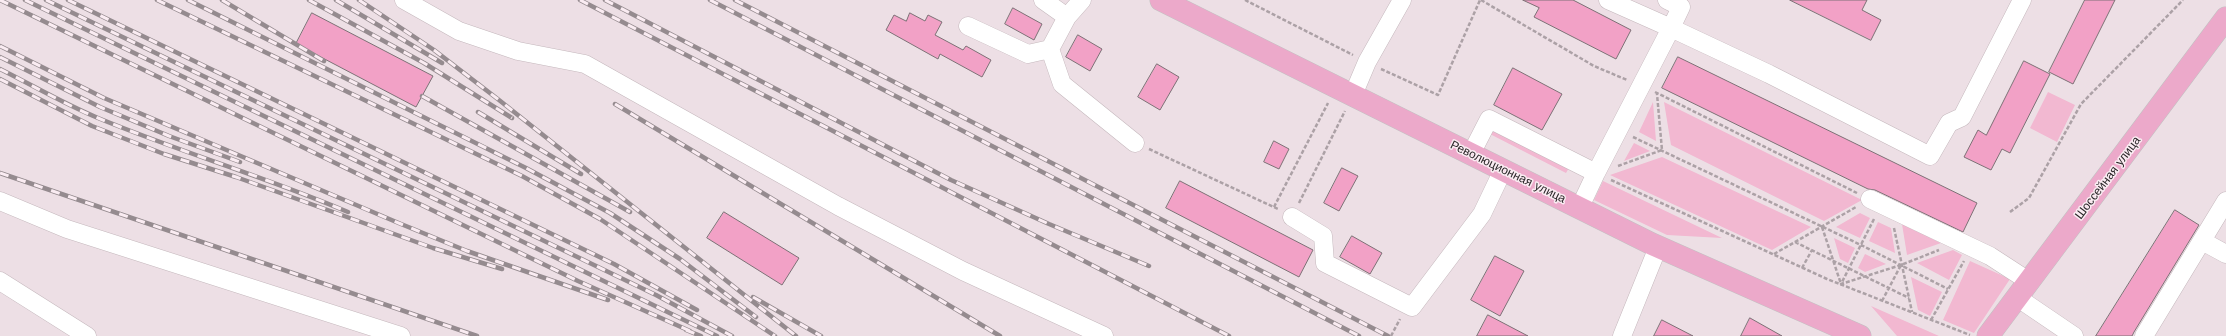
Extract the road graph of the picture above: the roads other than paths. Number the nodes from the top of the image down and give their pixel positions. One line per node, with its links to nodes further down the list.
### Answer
1 (404, 0): 33 (street)
2 (1043, 0): 9 (street)
3 (1082, 0): 9 (street)
4 (1161, 0): 14 (main road, Революционная улица)
5 (1402, 0): 14 (street)
6 (1608, 0): 12 (street)
7 (1667, 0): 12 (street)
8 (2022, 0): 12 (street)
9 (1067, 17): 13 (street)
10 (2226, 18): 28 (main road, Шоссейная улица)
11 (968, 26): 13 (street)
12 (1671, 28): 18 (street)
13 (1050, 50): 15 (street)
14 (1345, 90): 16 (main road, Революционная улица)
15 (1135, 143)
16 (1471, 154): 17 (main road, Революционная улица); 18 (street)
17 (1503, 170): 22 (main road, Революционная улица); 23 (street)
18 (1596, 173): 22 (street)
19 (0, 201): 32 (street)
20 (2226, 201): 24 (street)
21 (1880, 205): 28 (street)
22 (1580, 207): 25 (main road, Революционная улица)
23 (1292, 217)
24 (2202, 241): 26 (street); 36 (street)
25 (1658, 247): 34 (street); 35 (main road, Революционная улица)
26 (2226, 254)
27 (0, 281): 31 (street)
28 (2024, 290): 29 (main road, Шоссейная улица); 30 (street)
29 (1986, 335)
30 (2074, 335)
31 (87, 336)
32 (401, 336)
33 (1104, 336)
34 (1622, 336)
35 (1860, 336)
36 (2144, 336)

